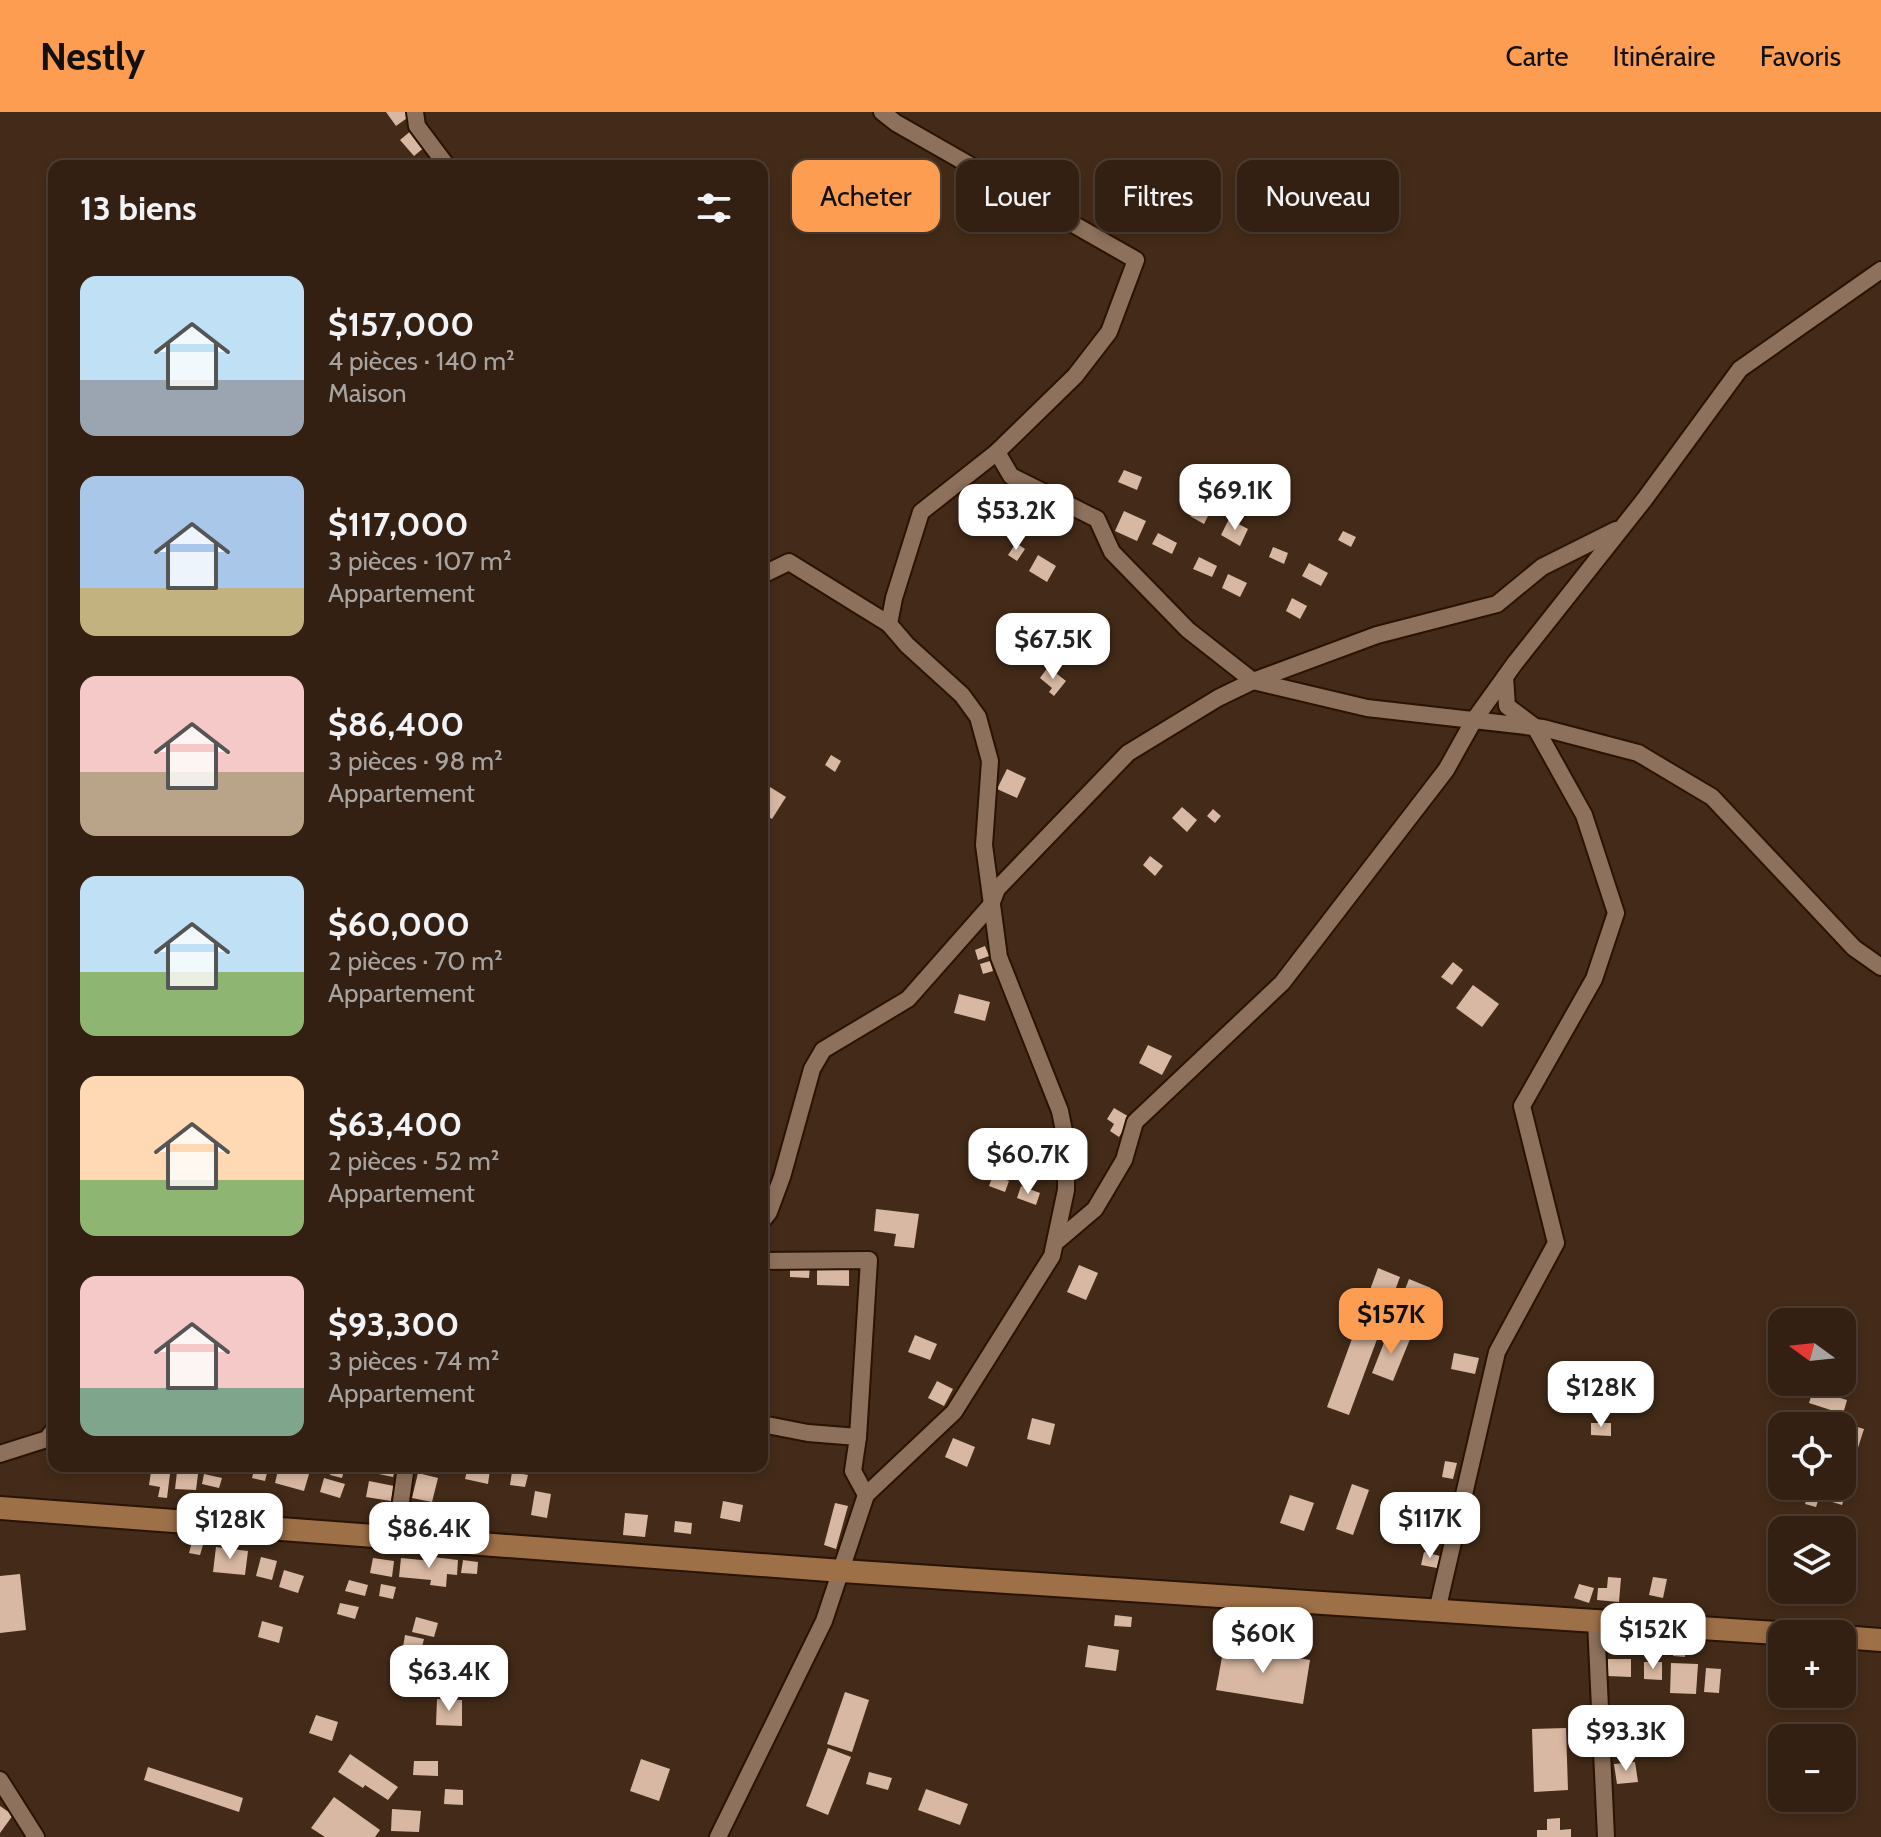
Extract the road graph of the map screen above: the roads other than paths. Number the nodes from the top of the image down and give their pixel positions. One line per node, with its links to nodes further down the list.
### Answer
1 (415, 112): 3 (street)
2 (882, 112): 5 (street)
3 (442, 160)
4 (1881, 270): 6 (street)
5 (997, 452): 8 (street); 10 (street)
6 (1623, 527): 9 (street); 10 (street)
7 (768, 572): 8 (street)
8 (889, 624): 13 (street)
9 (1505, 677): 11 (street); 12 (street)
10 (1253, 681): 11 (street); 13 (street)
11 (1474, 720): 12 (street); 16 (street)
12 (1535, 727): 14 (street); 27 (street)
13 (991, 905): 15 (street); 16 (street)
14 (1881, 967)
15 (768, 1213)
16 (1055, 1243): 23 (street)
17 (768, 1261): 19 (street)
18 (768, 1425): 19 (street)
19 (858, 1437): 23 (street)
20 (48, 1438): 21 (street)
21 (0, 1454)
22 (405, 1472): 25 (street)
23 (866, 1495): 26 (street)
24 (0, 1508): 25 (main road)
25 (396, 1537): 26 (main road)
26 (842, 1571): 27 (main road); 34 (street)
27 (1437, 1611): 28 (main road)
28 (1596, 1622): 29 (main road); 35 (street)
29 (1768, 1633)
30 (1856, 1638): 31 (main road)
31 (1881, 1640)
32 (0, 1780): 33 (street)
33 (36, 1837)
34 (718, 1837)
35 (1606, 1837)

